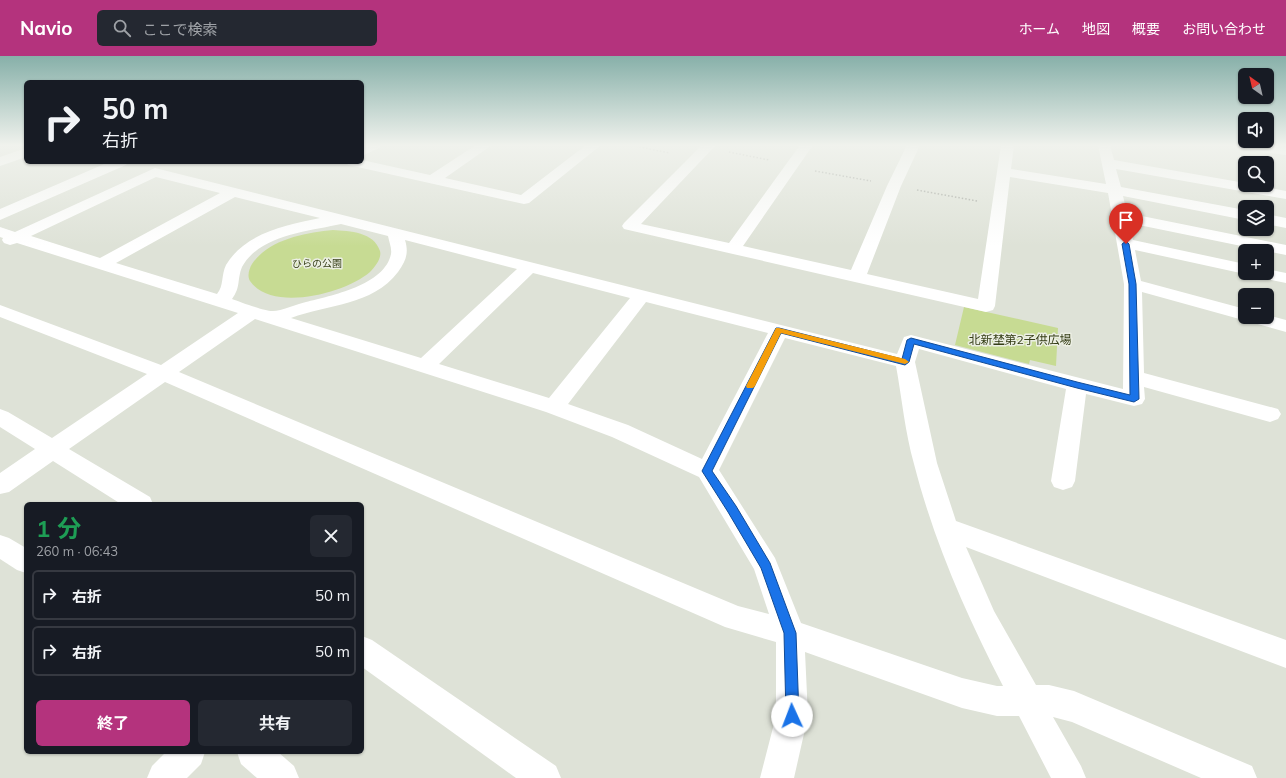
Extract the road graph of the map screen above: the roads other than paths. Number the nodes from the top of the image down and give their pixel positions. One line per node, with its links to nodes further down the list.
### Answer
1 (83, 179): 18 (street)
2 (139, 179): 24 (street)
3 (181, 179): 15 (street)
4 (426, 179): 13 (street)
5 (551, 179): 13 (street)
6 (676, 179): 27 (street)
7 (783, 179): 27 (street)
8 (898, 179): 33 (street)
9 (1003, 179): 33 (street)
10 (1045, 179): 14 (street)
11 (1111, 179): 14 (street)
12 (1214, 179): 16 (street)
13 (432, 180)
14 (1114, 190): 17 (street); 19 (street)
15 (233, 192): 20 (street); 29 (street)
16 (1286, 195)
17 (1238, 214)
18 (0, 215)
19 (1120, 216): 25 (street); 28 (street)
20 (343, 219): 23 (street); 37 (street)
21 (1274, 220): 22 (street)
22 (1286, 223)
23 (396, 233): 30 (street); 41 (street)
24 (8, 234): 26 (street); 29 (street)
25 (1126, 244): 31 (street); 35 (street)
26 (0, 245)
27 (733, 249): 33 (street)
28 (1286, 250)
29 (100, 264): 37 (street)
30 (529, 266): 36 (street); 46 (street)
31 (1238, 268)
32 (1274, 275): 34 (street)
33 (856, 276)
34 (1286, 278)
35 (1133, 284): 40 (street); 48 (street)
36 (642, 295): 44 (street); 50 (street)
37 (220, 302): 39 (street)
38 (0, 311): 47 (street)
39 (252, 312): 41 (street); 47 (street)
40 (1238, 313)
41 (273, 318): 46 (street)
42 (1274, 323): 43 (street)
43 (1286, 326)
44 (779, 330): 45 (street); 54 (street)
45 (905, 362): 49 (street); 58 (street)
46 (425, 366): 50 (street)
47 (163, 373): 53 (street); 61 (street)
48 (1134, 377): 49 (street); 51 (street)
49 (1077, 385): 55 (street)
50 (554, 407): 54 (street)
51 (1270, 414)
52 (0, 417): 53 (street)
53 (53, 449): 56 (street); 57 (street)
54 (707, 471): 61 (street)
55 (1063, 481)
56 (0, 485)
57 (138, 502)
58 (945, 528): 63 (street); 64 (street)
59 (0, 546): 60 (street)
60 (24, 561)
61 (790, 633): 64 (street); 70 (street)
62 (364, 651): 69 (street)
63 (1286, 654)
64 (1027, 700): 71 (street); 72 (street)
65 (187, 754): 67 (street)
66 (255, 754): 68 (street)
67 (164, 778)
68 (282, 778)
69 (544, 778)
70 (777, 778)
71 (1069, 778)
72 (1240, 778)

